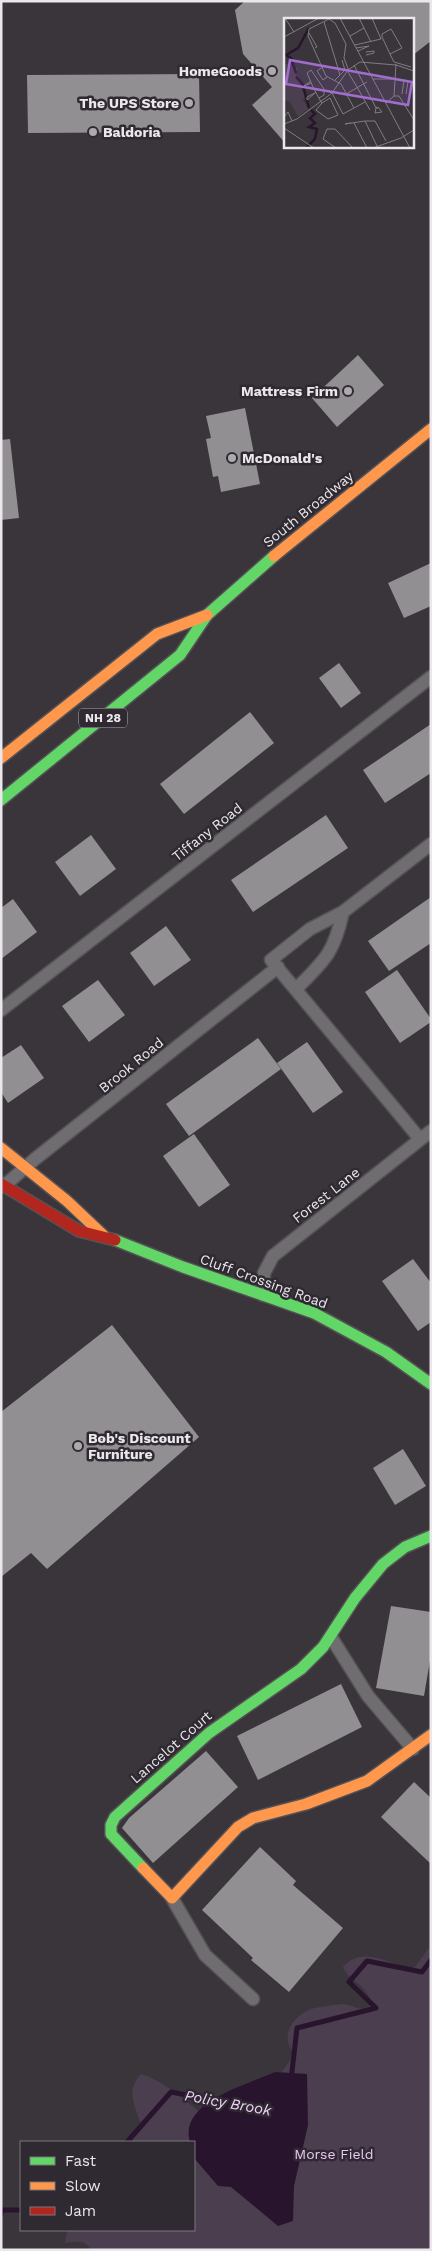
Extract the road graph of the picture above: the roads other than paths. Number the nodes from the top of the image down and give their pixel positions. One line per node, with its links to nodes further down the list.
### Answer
1 (431, 429): 2 (street, South Broadway / NH 28)
2 (207, 615): 4 (street, South Broadway / NH 28); 5 (street, South Broadway / NH 28)
3 (431, 677): 10 (street, Tiffany Road)
4 (1, 758)
5 (1, 800)
6 (431, 844): 7 (street, Brook Road)
7 (343, 912): 8 (street, Brook Road); 9 (street)
8 (274, 963): 9 (street); 14 (street, Brook Road)
9 (296, 989): 12 (street)
10 (1, 1010)
11 (431, 1131): 12 (street, Forest Lane)
12 (420, 1139): 17 (street, Forest Lane)
13 (1, 1148): 14 (street, Cluff Crossing Road)
14 (25, 1167): 15 (street, Brook Road); 16 (street, Cluff Crossing Road)
15 (3, 1185): 16 (street, Cluff Crossing Road)
16 (104, 1236): 17 (street, Cluff Crossing Road)
17 (263, 1295): 18 (street, Cluff Crossing Road)
18 (431, 1384)
19 (431, 1536): 20 (street, Lancelot Court)
20 (331, 1637): 22 (street); 23 (street, Lancelot Court)
21 (431, 1735): 22 (street)
22 (413, 1750): 23 (street)
23 (172, 1898): 24 (street, Lancelot Court)
24 (253, 1999)

